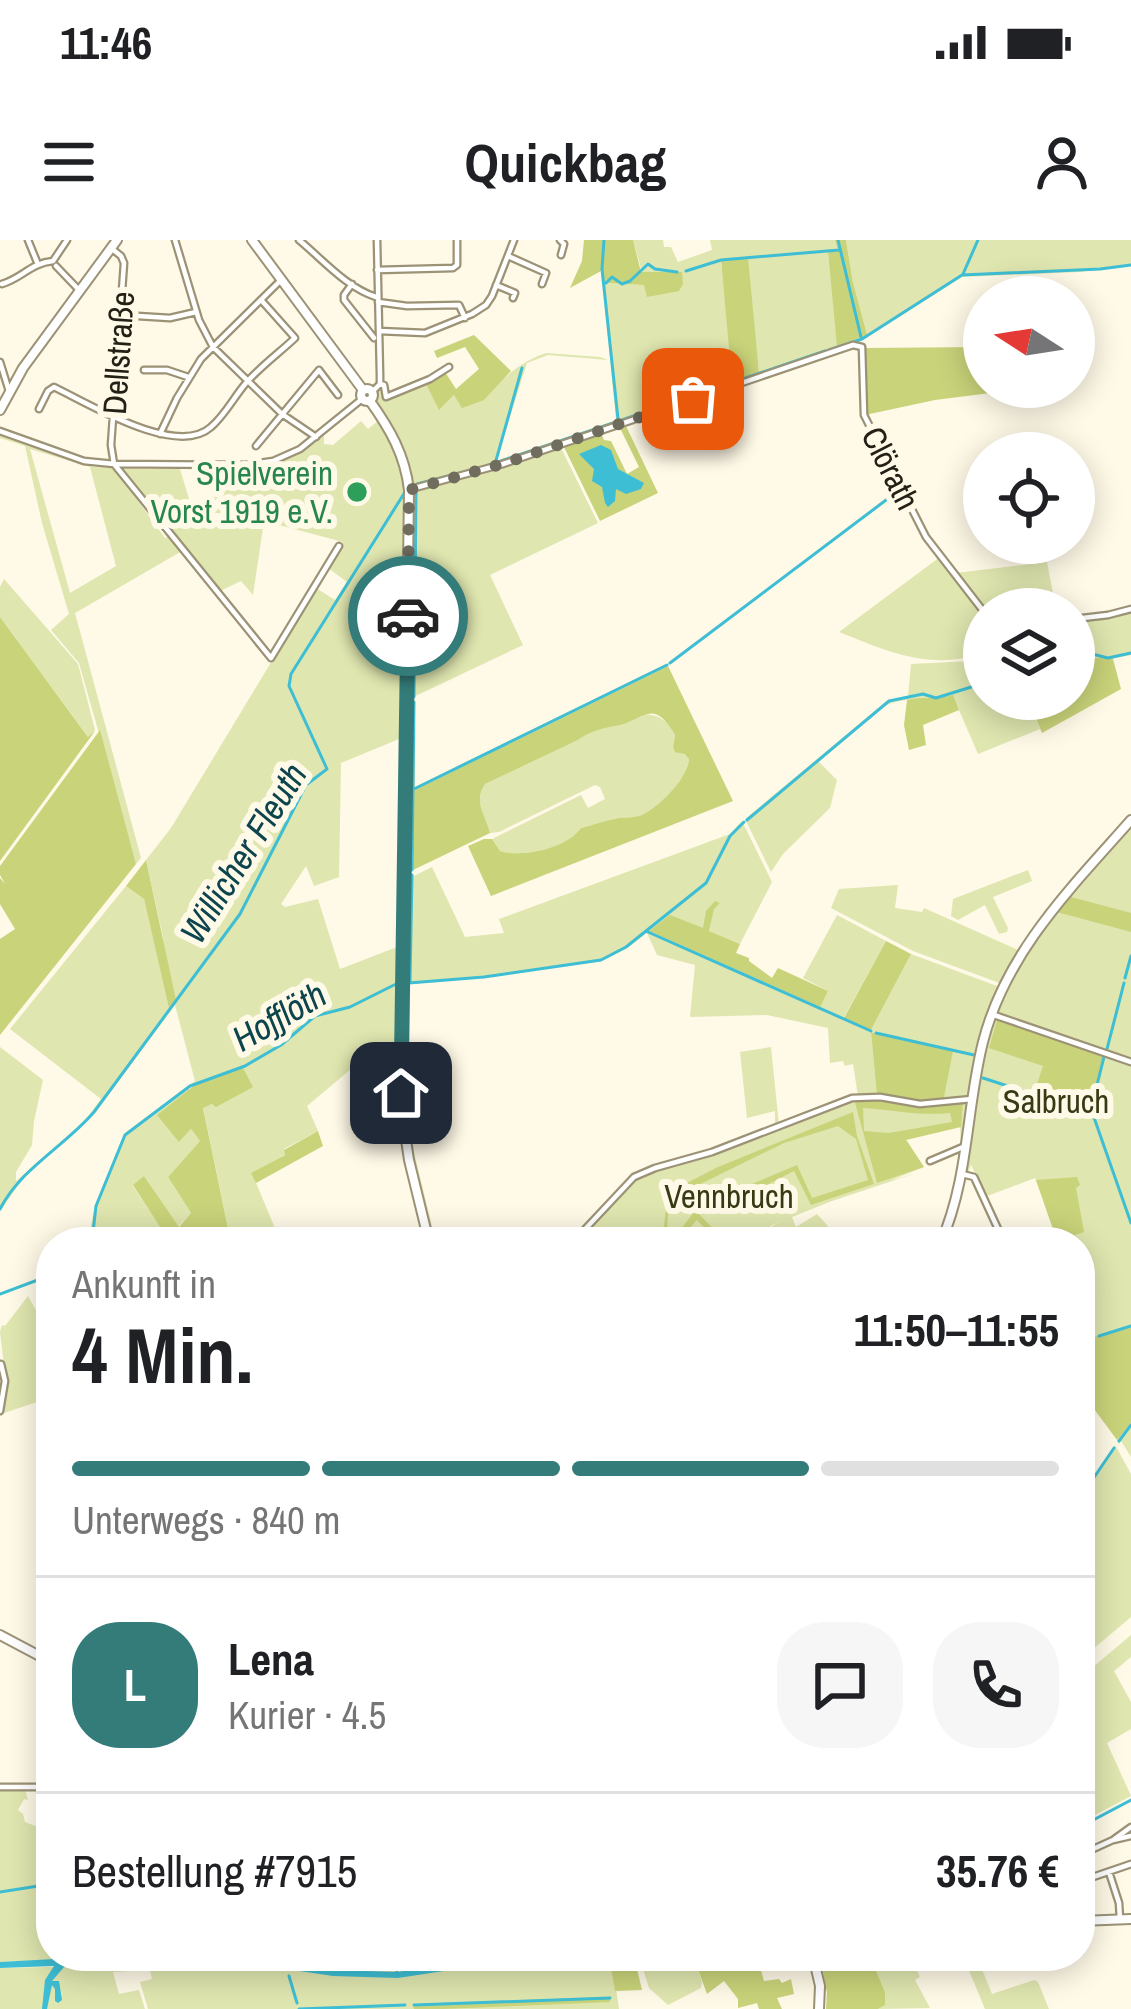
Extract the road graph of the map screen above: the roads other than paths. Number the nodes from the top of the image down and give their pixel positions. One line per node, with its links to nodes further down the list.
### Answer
1 (28, 240): 13 (street)
2 (67, 240): 13 (street)
3 (175, 240): 25 (street)
4 (252, 240): 16 (main road)
5 (299, 240): 18 (street)
6 (377, 240): 15 (street)
7 (457, 240): 15 (street)
8 (514, 240): 12 (street)
9 (560, 240): 11 (street)
10 (114, 244): 21 (main road); 26 (street, Dellstraße)
11 (562, 255)
12 (508, 256): 19 (street); 20 (street)
13 (38, 263): 17 (street)
14 (56, 266): 21 (street)
15 (377, 270): 23 (street)
16 (281, 280): 24 (street); 37 (main road)
17 (2, 284)
18 (352, 284): 23 (street); 29 (street)
19 (542, 284)
20 (496, 285): 22 (street); 27 (street)
21 (80, 290): 36 (main road)
22 (513, 298)
23 (378, 299): 27 (street); 28 (street)
24 (262, 301): 30 (street); 35 (street)
25 (196, 312): 26 (street); 30 (street)
26 (121, 316): 42 (street, Dellstraße)
27 (465, 318): 28 (street)
28 (379, 331): 37 (street)
29 (374, 338)
30 (213, 346): 34 (street); 35 (street)
31 (0, 362): 36 (street)
32 (446, 369): 37 (street)
33 (145, 370): 34 (street)
34 (188, 377): 44 (street)
35 (248, 380): 41 (street); 44 (street)
36 (9, 391): 40 (main road)
37 (369, 393): 45 (street); 48 (main road)
38 (338, 395): 41 (street)
39 (38, 409): 42 (street)
40 (0, 410)
41 (282, 414): 45 (street); 46 (street)
42 (113, 415): 44 (street); 47 (street, Dellstraße)
43 (0, 430): 47 (street)
44 (160, 435)
45 (316, 437): 47 (street)
46 (256, 446)
47 (114, 464): 49 (street)
48 (409, 490): 50 (street, Clörath); 60 (main road)
49 (339, 546)
50 (965, 588)
51 (1131, 608): 52 (street)
52 (1095, 617)
53 (1131, 820): 54 (main road)
54 (992, 1013): 55 (street); 56 (main road)
55 (1131, 1062)
56 (972, 1099): 57 (main road); 61 (street)
57 (966, 1145): 58 (street); 59 (main road)
58 (930, 1161)
59 (962, 1174): 62 (main road); 63 (street)
60 (426, 1227)
61 (587, 1227)
62 (946, 1227)
63 (997, 1227)
64 (1, 1364): 65 (street)
65 (0, 1411)
66 (0, 1635): 67 (main road)
67 (36, 1654)
68 (0, 1787): 69 (street)
69 (36, 1787)
70 (1131, 1827): 72 (street)
71 (1131, 1836): 72 (street)
72 (1113, 1840): 73 (street)
73 (1095, 1848)
74 (1131, 1864): 75 (street)
75 (1109, 1872): 76 (street); 78 (street)
76 (1095, 1876)
77 (1095, 1919): 78 (main road)
78 (1125, 1920)
79 (816, 1971): 80 (main road)
80 (819, 2009)

